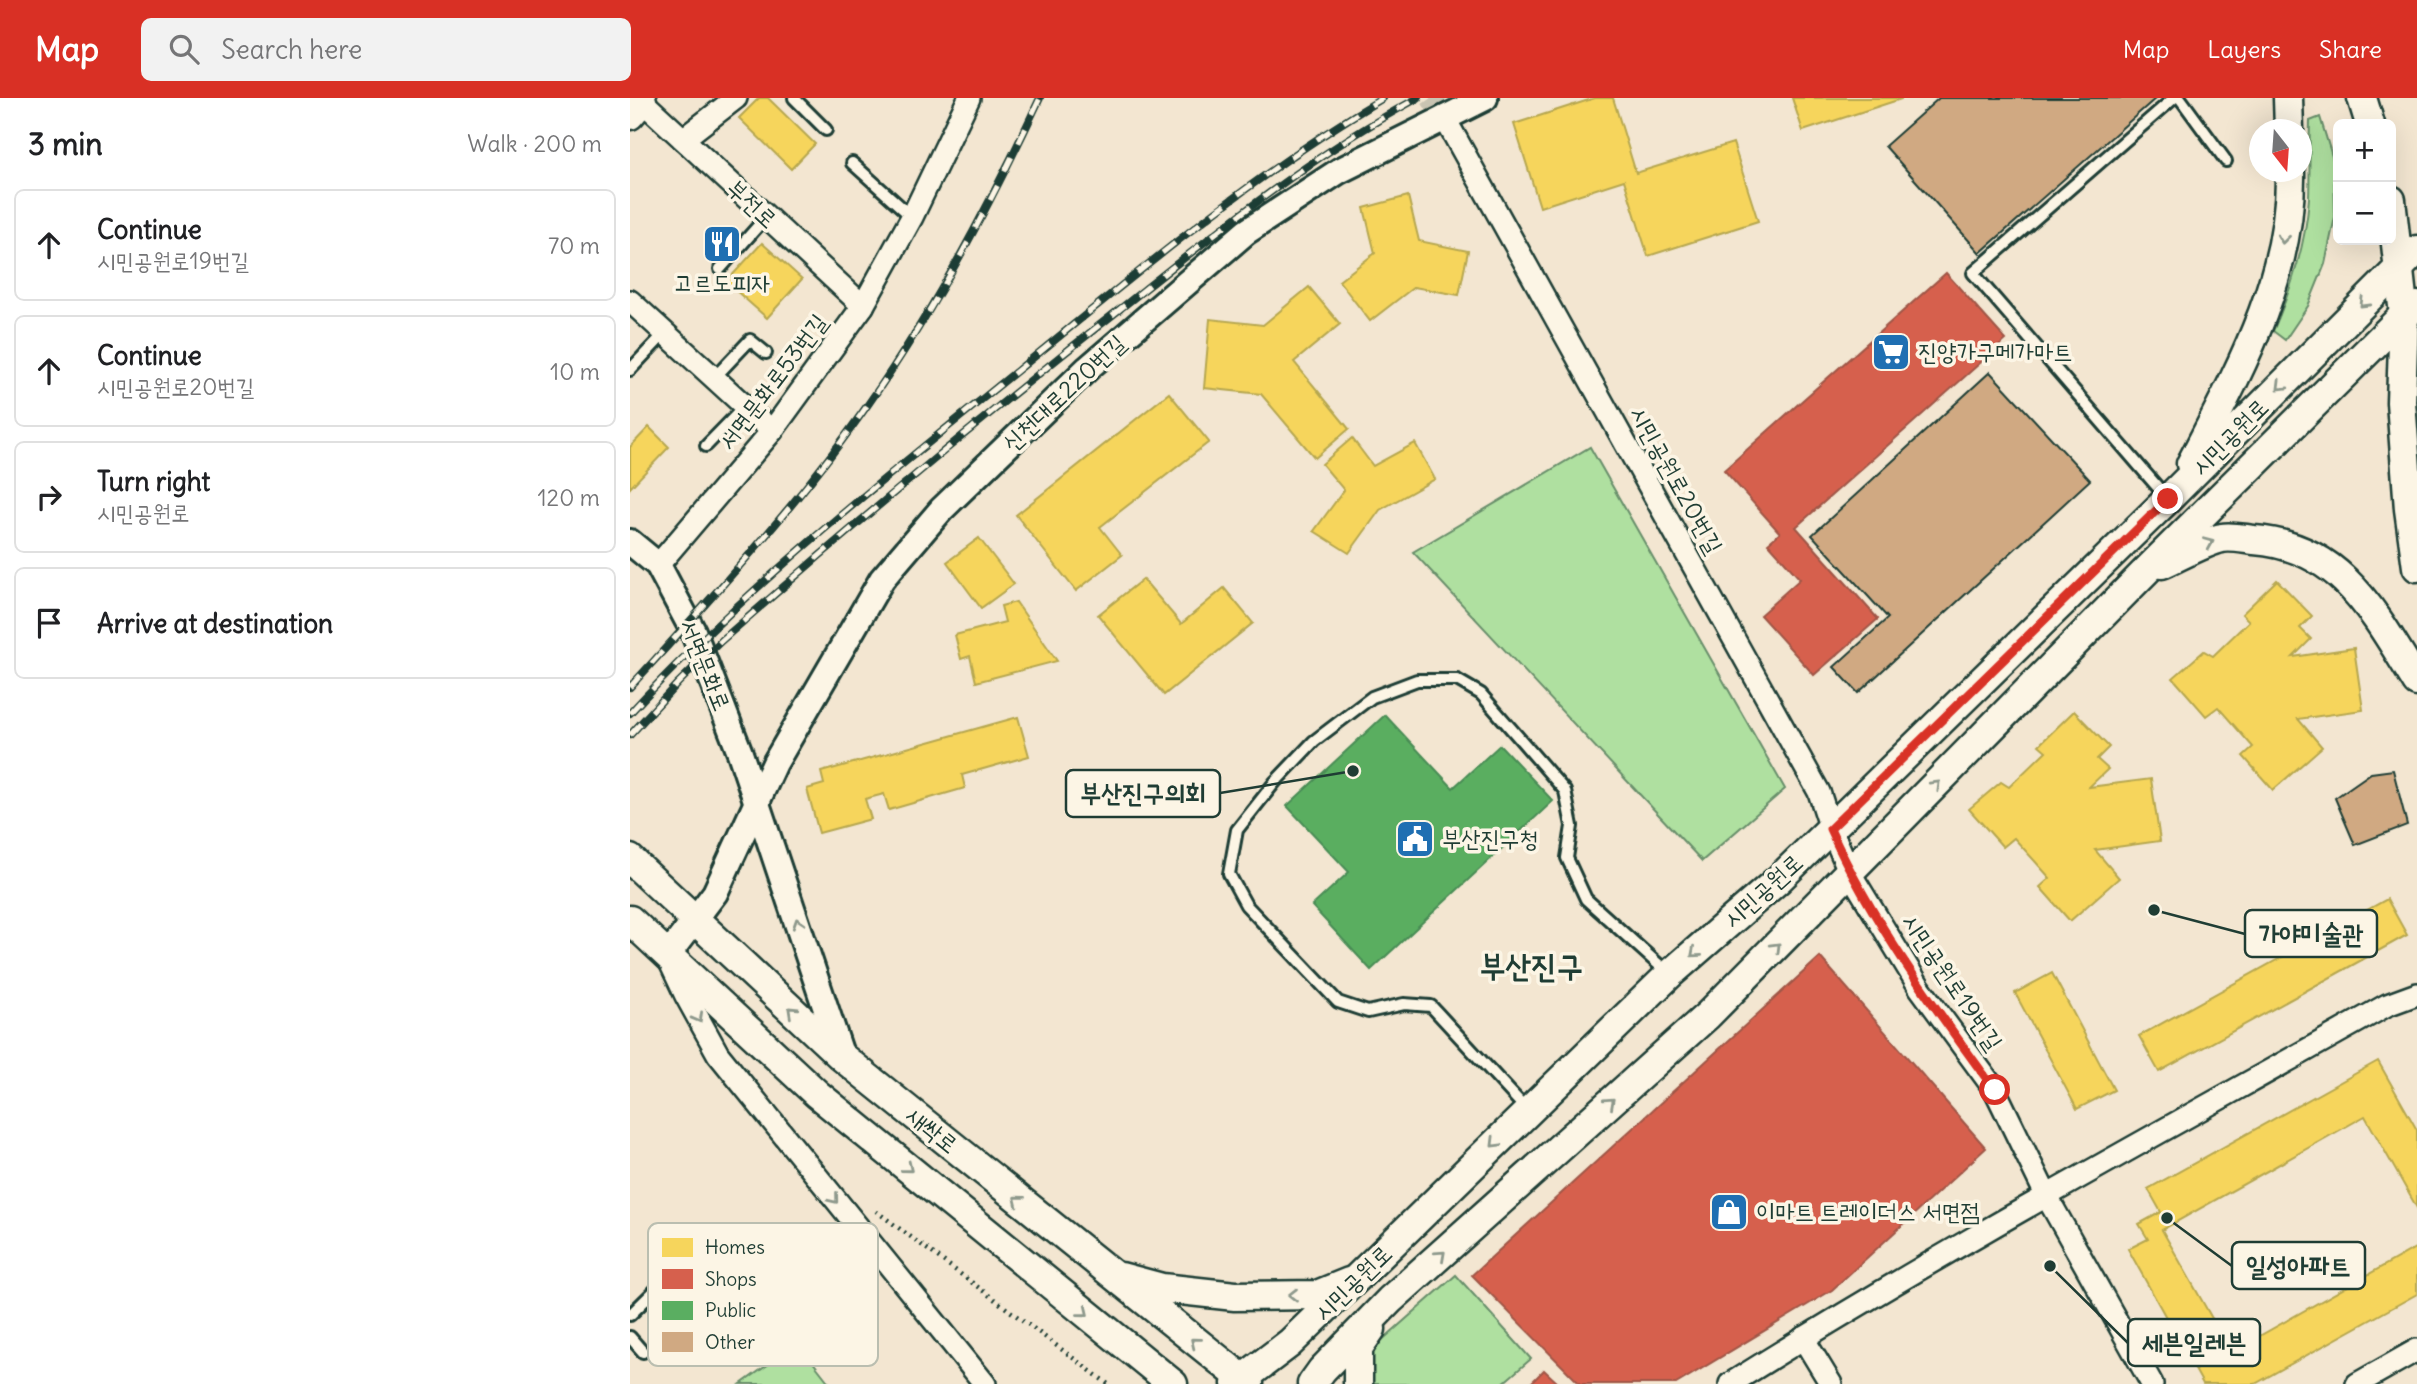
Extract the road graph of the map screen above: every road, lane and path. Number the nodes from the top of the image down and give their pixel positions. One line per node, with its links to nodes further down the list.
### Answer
1 (736, 98): 14 (street)
2 (794, 98): 13 (lane)
3 (1485, 98): 10 (street, 신천대로220번길)
4 (2174, 98): 33 (lane)
5 (2180, 98): 15 (lane)
6 (2288, 98): 11 (main road)
7 (2362, 98): 12 (main road)
8 (961, 102): 19 (street, 서면문화로53번길)
9 (638, 105): 14 (street, 부전로)
10 (1444, 117): 39 (street, 신천대로220번길); 40 (street, 시민공원로20번길)
11 (2289, 119)
12 (2369, 119)
13 (826, 130)
14 (683, 139): 18 (street, 부전로)
15 (2226, 161)
16 (852, 163): 19 (lane)
17 (2289, 182): 33 (main road, one-way to 33)
18 (766, 216): 22 (lane); 24 (street, 부전로)
19 (912, 217): 24 (street, 서면문화로53번길)
20 (2396, 217): 21 (main road)
21 (2408, 259): 25 (main road); 33 (main road, 시민공원로, one-way to 33)
22 (720, 269)
23 (630, 301): 26 (street)
24 (863, 306): 31 (street, 서면문화로53번길)
25 (2411, 310): 36 (main road); 37 (main road, 시민공원로)
26 (665, 333): 28 (lane); 29 (street)
27 (766, 353): 29 (lane)
28 (630, 370)
29 (714, 378): 30 (street)
30 (745, 406): 31 (street); 32 (lane)
31 (772, 431): 35 (street, 서면문화로53번길)
32 (706, 446)
33 (2174, 493): 40 (main road, 시민공원로)
34 (630, 542): 35 (street, 서면문화로)
35 (658, 565): 39 (street, 서면문화로)
36 (2417, 567)
37 (2147, 570): 38 (main road, one-way to 38); 42 (main road, 시민공원로, one-way to 37)
38 (2417, 682)
39 (757, 803): 44 (street); 48 (street, 서면문화로, one-way to 39)
40 (1830, 829): 42 (street, 시민공원로20번길); 46 (main road, 시민공원로, one-way to 46)
41 (630, 859): 44 (main road, 새싹로)
42 (1850, 873): 50 (street, 시민공원로19번길); 57 (main road, 시민공원로, one-way to 42)
43 (630, 920): 45 (main road, 새싹로)
44 (695, 920): 45 (street); 48 (main road, 새싹로, one-way to 44)
45 (667, 956): 52 (street, 새싹로, one-way to 52); 66 (main road, 새싹로, one-way to 66)
46 (1670, 974): 49 (main road, 시민공원로); 49 (lane)
47 (2417, 994): 50 (street)
48 (842, 1057): 54 (main road, 새싹로, one-way to 48)
49 (1528, 1111): 55 (main road, 시민공원로, one-way to 55)
50 (2048, 1197): 60 (street); 71 (street, 시민공원로19번길)
51 (872, 1208): 65 (path)
52 (855, 1223)
53 (878, 1252): 64 (street, 새싹로, one-way to 64)
54 (1110, 1274): 55 (main road, one-way to 54); 63 (main road, 새싹로, one-way to 54)
55 (1358, 1279): 63 (main road, 시민공원로)
56 (648, 1297): 58 (lane)
57 (1391, 1300): 67 (main road, 시민공원로); 68 (main road)
58 (630, 1315)
59 (630, 1337): 62 (lane)
60 (1803, 1338): 69 (street); 70 (street)
61 (2417, 1350): 72 (street)
62 (643, 1352)
63 (1242, 1382)
64 (985, 1384)
65 (1108, 1384)
66 (1172, 1384)
67 (1312, 1384)
68 (1358, 1384)
69 (1730, 1384)
70 (1831, 1384)
71 (2152, 1384)
72 (2357, 1384)

